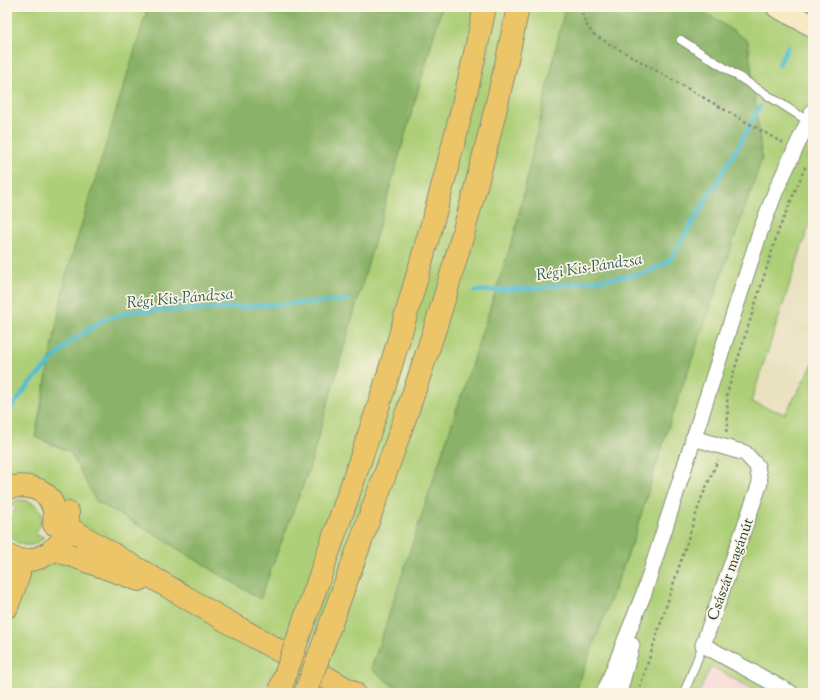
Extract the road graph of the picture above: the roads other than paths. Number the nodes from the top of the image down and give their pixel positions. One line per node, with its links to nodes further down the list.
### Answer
1 (485, 7): 17 (main road, bridge)
2 (518, 7): 18 (main road, bridge)
3 (777, 7): 4 (street)
4 (813, 26)
5 (681, 40): 6 (lane)
6 (810, 116): 7 (street)
7 (694, 438): 14 (street); 16 (street, Császár magánút)
8 (7, 475): 10 (main road)
9 (7, 488): 10 (main road)
10 (61, 525): 11 (main road); 13 (main road)
11 (62, 552): 12 (main road); 13 (main road)
12 (15, 565): 15 (main road)
13 (177, 591): 19 (main road)
14 (644, 594): 20 (street); 21 (street)
15 (7, 607)
16 (703, 645): 22 (lane); 23 (street)
17 (279, 691)
18 (305, 693)
19 (354, 693)
20 (604, 693)
21 (619, 693)
22 (684, 693)
23 (791, 693)

